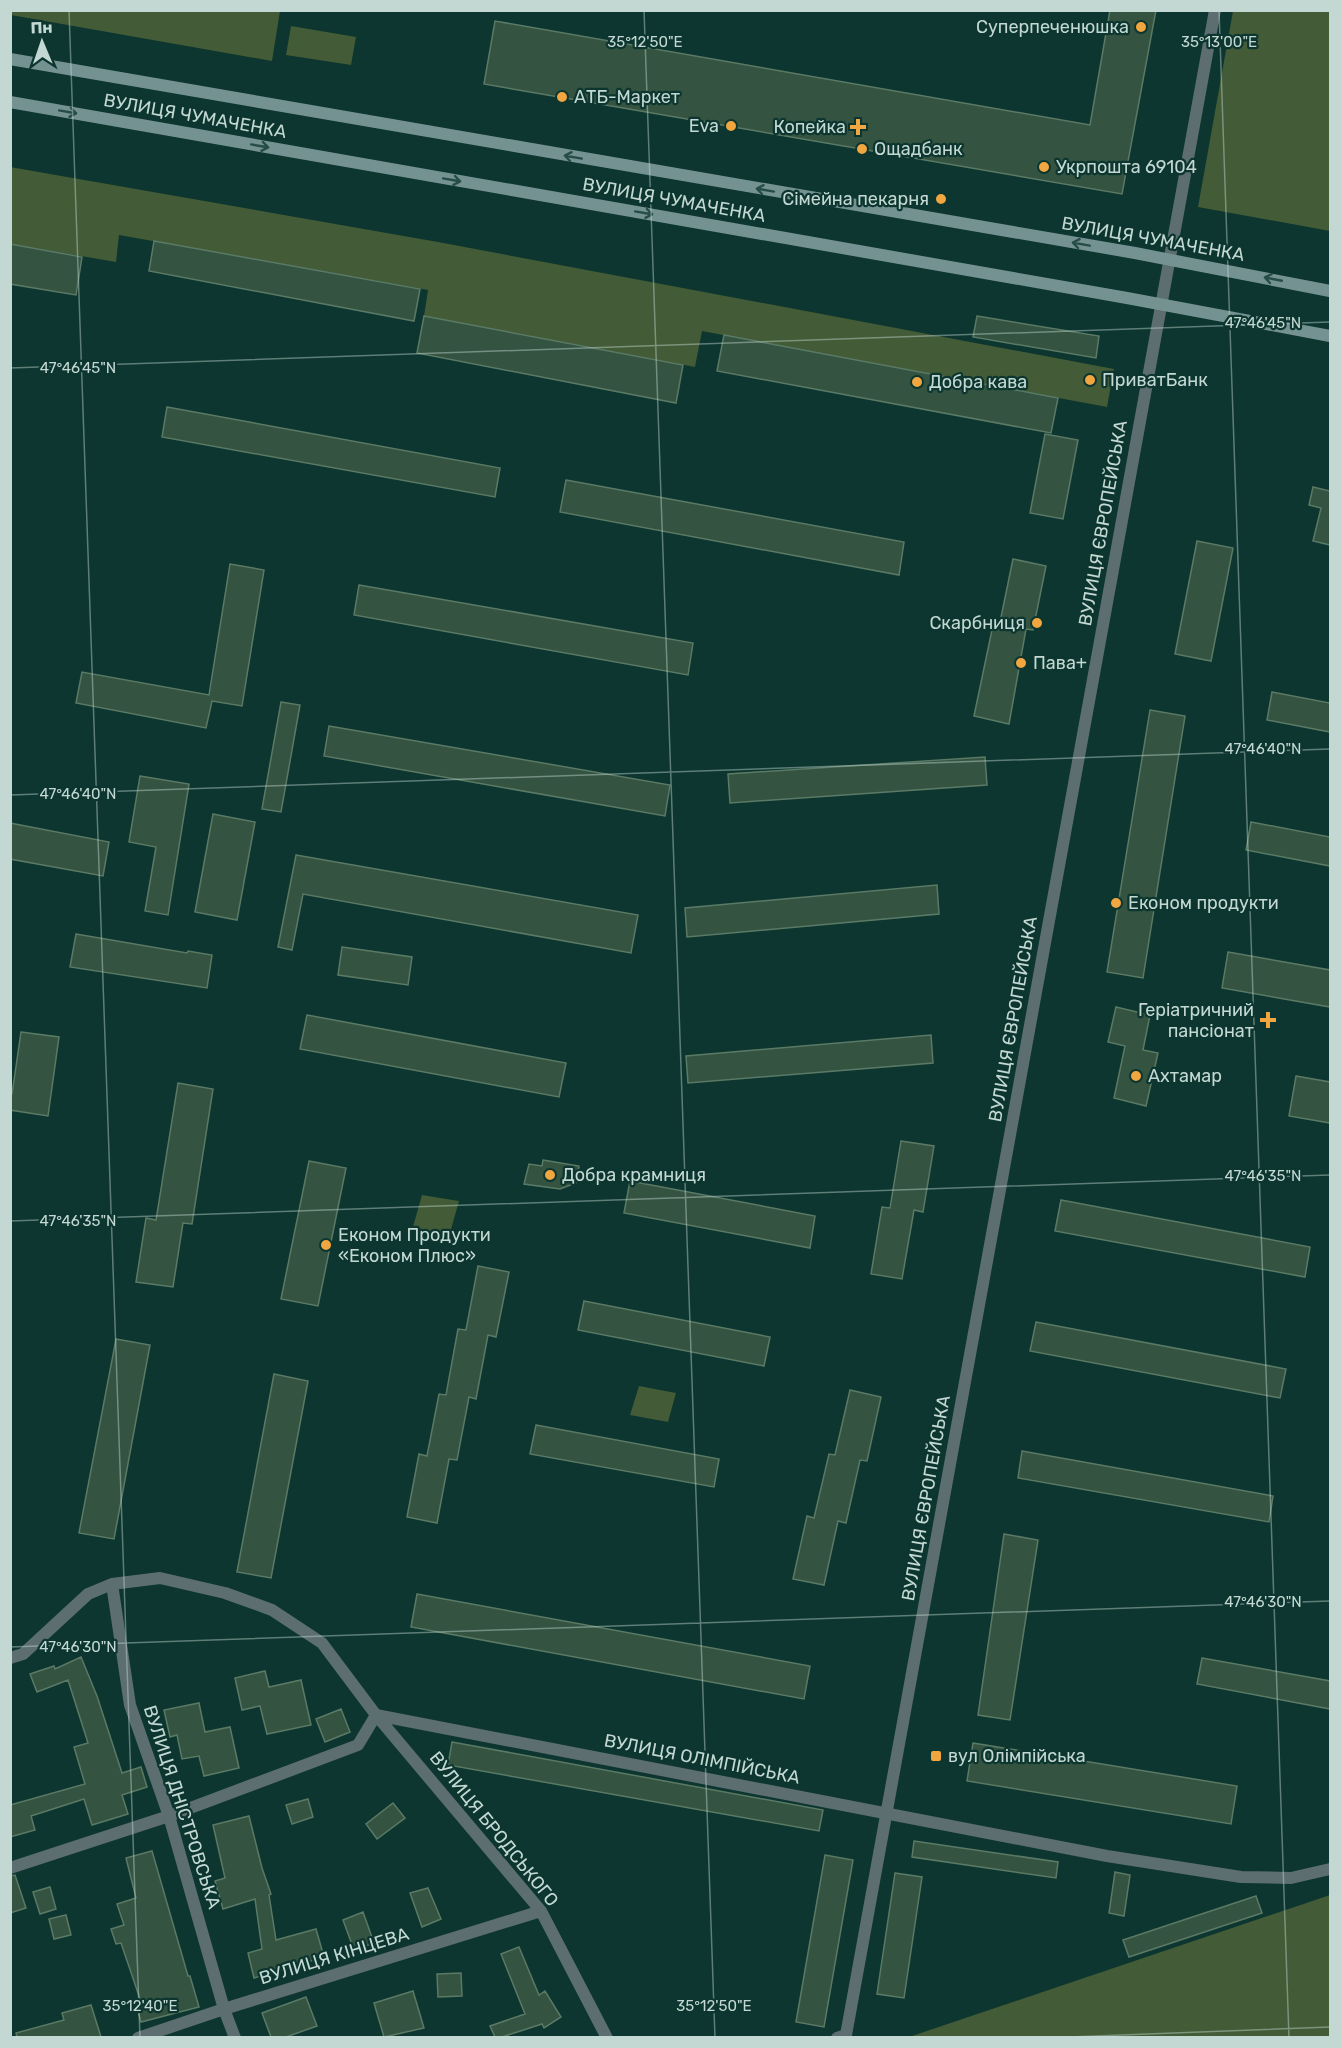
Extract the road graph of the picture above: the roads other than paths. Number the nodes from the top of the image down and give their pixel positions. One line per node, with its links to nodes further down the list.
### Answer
1 (1215, 10): 4 (street, ВУЛИЦЯ ЄВРОПЕЙСЬКА)
2 (10, 59): 4 (street, ВУЛИЦЯ ЧУМАЧЕНКА, one-way to 2)
3 (10, 102): 6 (street, ВУЛИЦЯ ЧУМАЧЕНКА, one-way to 6)
4 (1170, 259): 5 (street, ВУЛИЦЯ ЧУМАЧЕНКА, one-way to 4); 6 (street, ВУЛИЦЯ ЄВРОПЕЙСЬКА)
5 (1330, 291)
6 (1161, 304): 7 (street, ВУЛИЦЯ ЧУМАЧЕНКА); 11 (street, ВУЛИЦЯ ЄВРОПЕЙСЬКА)
7 (1330, 336)
8 (112, 1584): 9 (street); 10 (street); 12 (street, ВУЛИЦЯ ДНІСТРОВСЬКА)
9 (10, 1658)
10 (376, 1715): 11 (street, ВУЛИЦЯ ОЛІМПІЙСЬКА); 12 (street); 15 (street, ВУЛИЦЯ БРОДСЬКОГО)
11 (887, 1813): 14 (street, ВУЛИЦЯ ОЛІМПІЙСЬКА); 17 (street, ВУЛИЦЯ ЄВРОПЕЙСЬКА)
12 (169, 1816): 13 (street); 16 (street, ВУЛИЦЯ ДНІСТРОВСЬКА)
13 (10, 1868)
14 (1330, 1869)
15 (541, 1911): 16 (street, ВУЛИЦЯ КІНЦЕВА); 20 (street, ВУЛИЦЯ БРОДСЬКОГО)
16 (224, 2009): 18 (street, ВУЛИЦЯ КІНЦЕВА); 19 (street, ВУЛИЦЯ ДНІСТРОВСЬКА)
17 (842, 2036)
18 (138, 2037)
19 (235, 2037)
20 (607, 2037)

